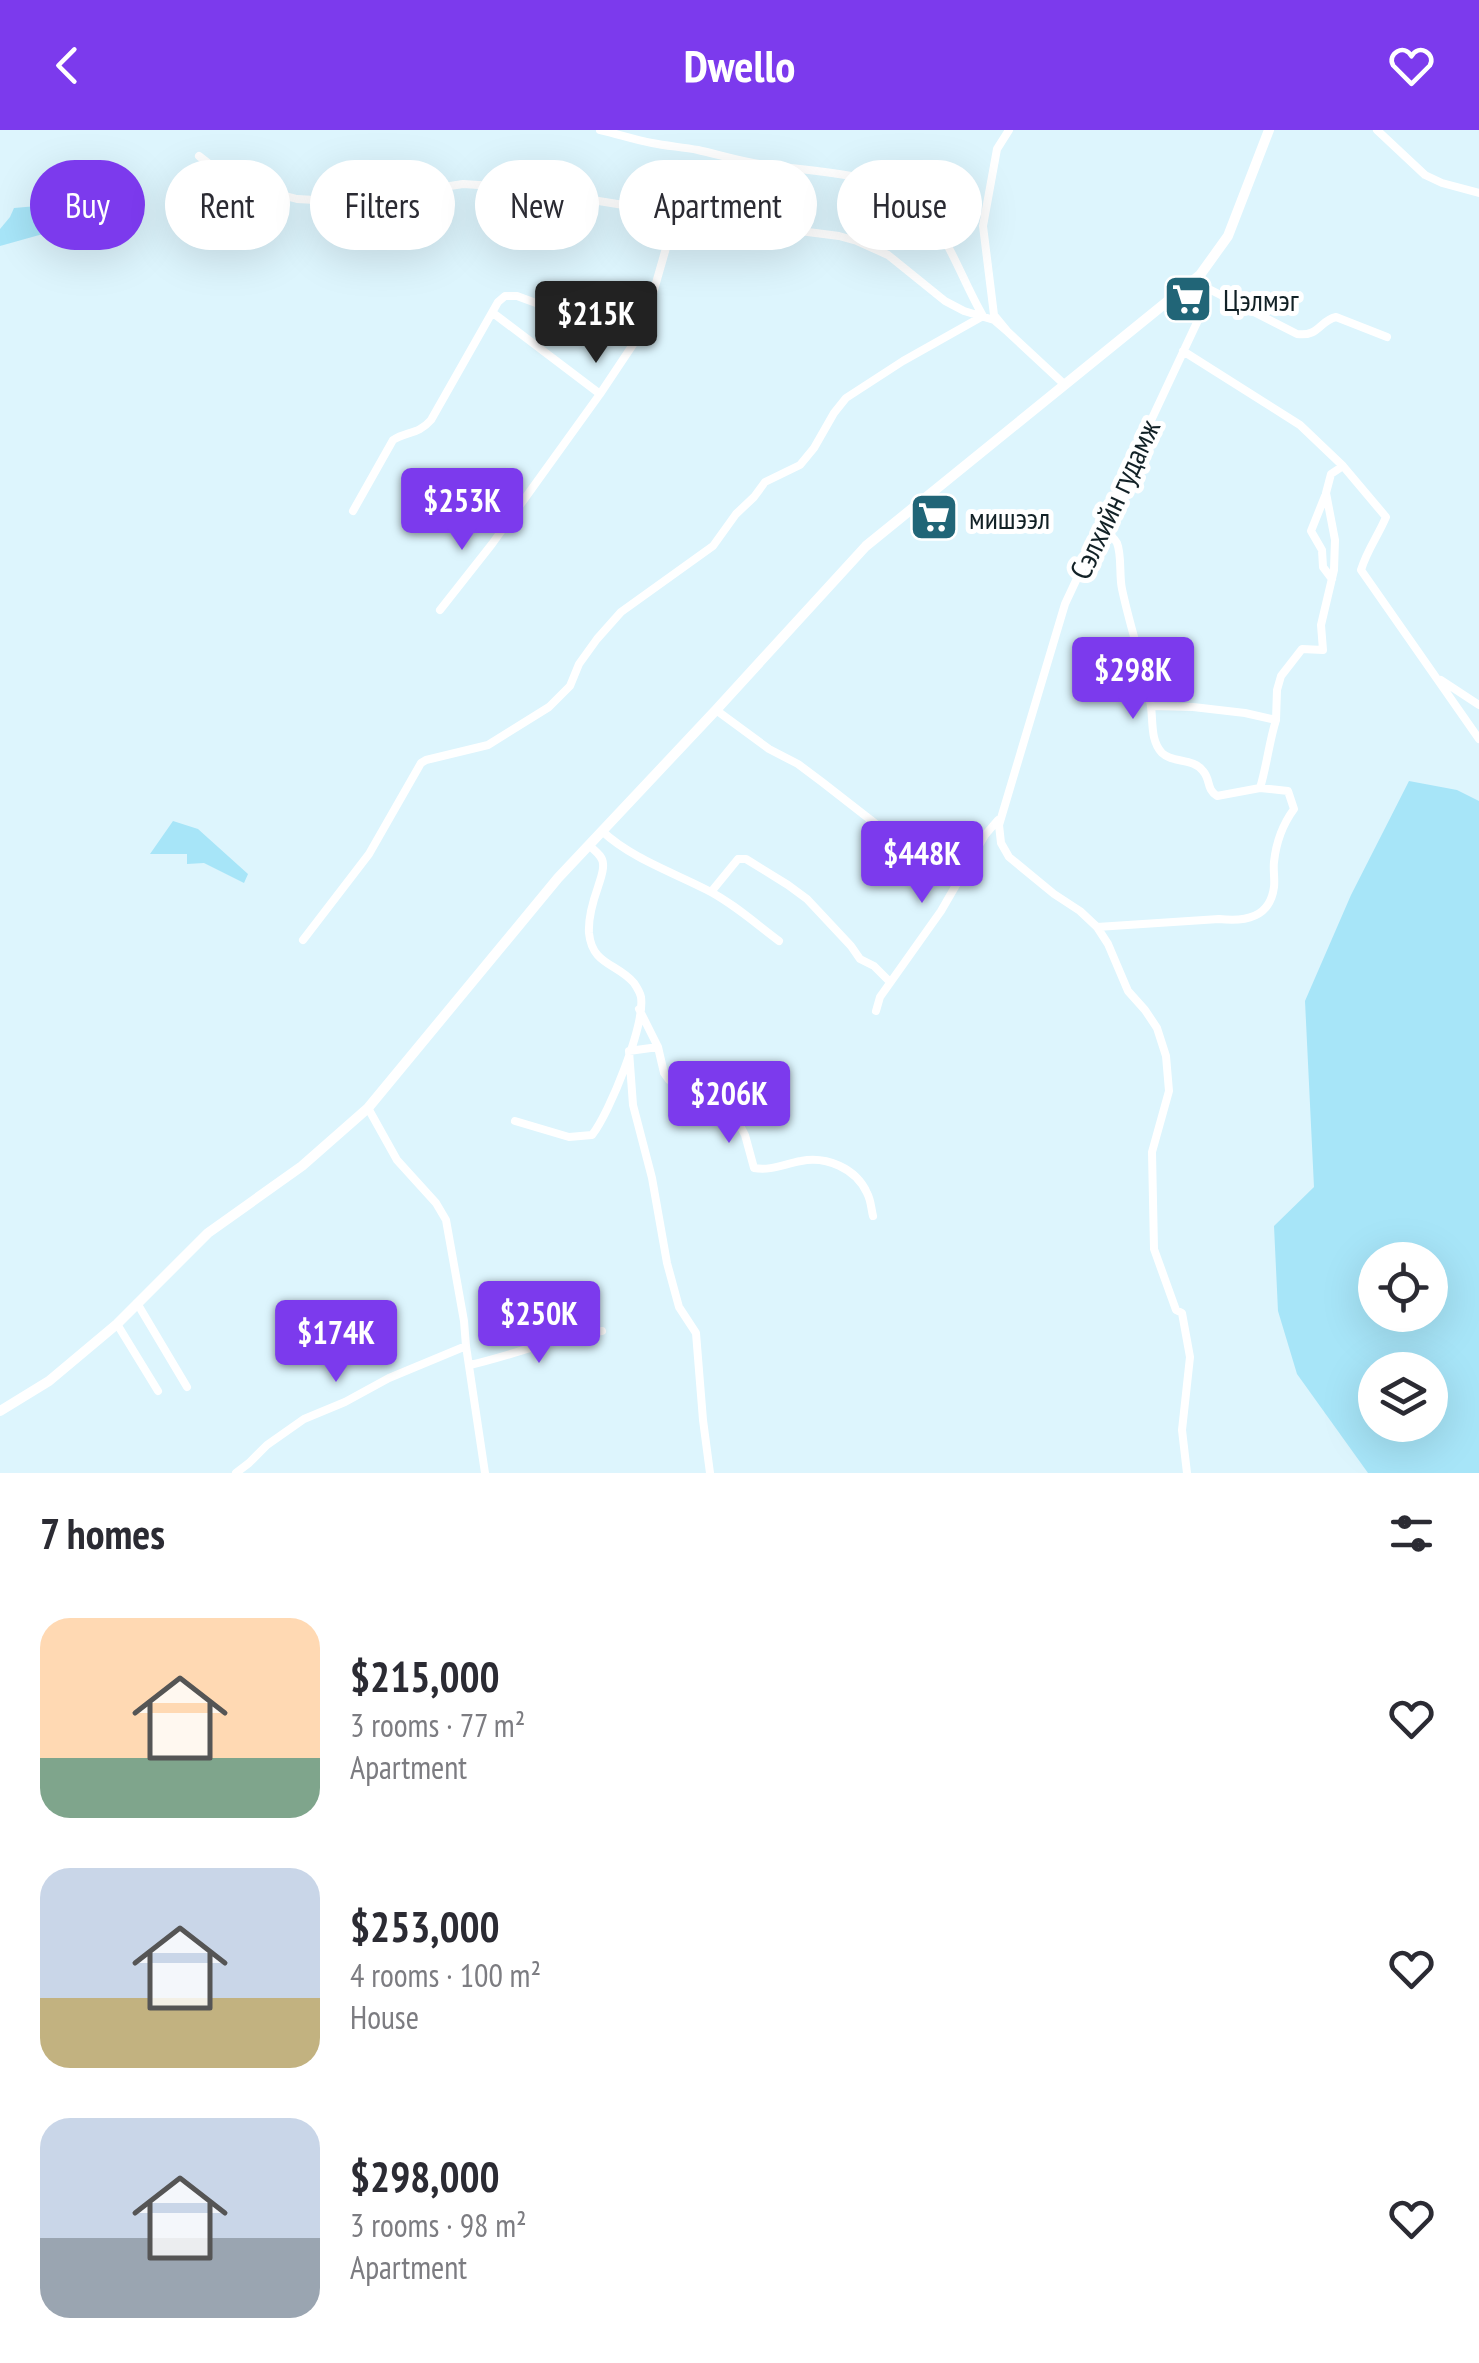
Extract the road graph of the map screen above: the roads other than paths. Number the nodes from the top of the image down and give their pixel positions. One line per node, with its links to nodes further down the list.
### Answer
1 (600, 130): 13 (street)
2 (1009, 130): 14 (street)
3 (1269, 130): 10 (main road)
4 (1377, 130): 6 (street)
5 (199, 156): 7 (street)
6 (1479, 193)
7 (619, 204)
8 (817, 235): 13 (street)
9 (665, 250): 16 (street)
10 (1200, 275): 11 (street); 18 (main road)
11 (1207, 288): 15 (street); 17 (street, Сэлхийн гудамж)
12 (493, 313): 16 (street); 19 (street); 22 (street)
13 (983, 316): 14 (street); 39 (street)
14 (1008, 332): 18 (street)
15 (1387, 337)
16 (636, 340): 19 (street)
17 (1184, 350): 20 (street); 23 (street, Сэлхийн гудамж)
18 (1064, 385): 29 (main road)
19 (600, 394): 25 (street)
20 (1343, 466): 21 (street); 26 (street)
21 (1326, 493): 24 (street); 24 (street)
22 (353, 511)
23 (1101, 528): 28 (street); 33 (street, Сэлхийн гудамж)
24 (1332, 579): 30 (street)
25 (440, 610)
26 (1435, 676): 27 (street); 31 (street)
27 (1479, 705)
28 (1151, 706): 30 (street); 32 (street)
29 (716, 710): 34 (main road); 36 (street)
30 (1276, 720): 32 (street)
31 (1479, 739)
32 (1260, 788): 38 (street)
33 (1001, 816): 38 (street); 41 (street)
34 (602, 831): 35 (main road); 37 (street)
35 (590, 846): 42 (street); 46 (main road)
36 (959, 872)
37 (711, 892): 40 (street); 41 (street)
38 (1097, 927): 60 (street)
39 (302, 940)
40 (779, 941)
41 (890, 982): 43 (street)
42 (640, 1010): 44 (street); 45 (street)
43 (876, 1011)
44 (658, 1047): 45 (street); 48 (street)
45 (629, 1051): 47 (street); 59 (street)
46 (368, 1108): 49 (main road); 52 (street)
47 (515, 1121)
48 (873, 1216)
49 (137, 1303): 50 (main road); 54 (street)
50 (116, 1324): 55 (street); 56 (main road)
51 (602, 1331): 53 (street)
52 (466, 1346): 53 (street); 57 (street)
53 (470, 1365): 58 (street)
54 (187, 1387)
55 (158, 1391)
56 (0, 1411)
57 (236, 1473)
58 (485, 1473)
59 (710, 1473)
60 (1187, 1473)

